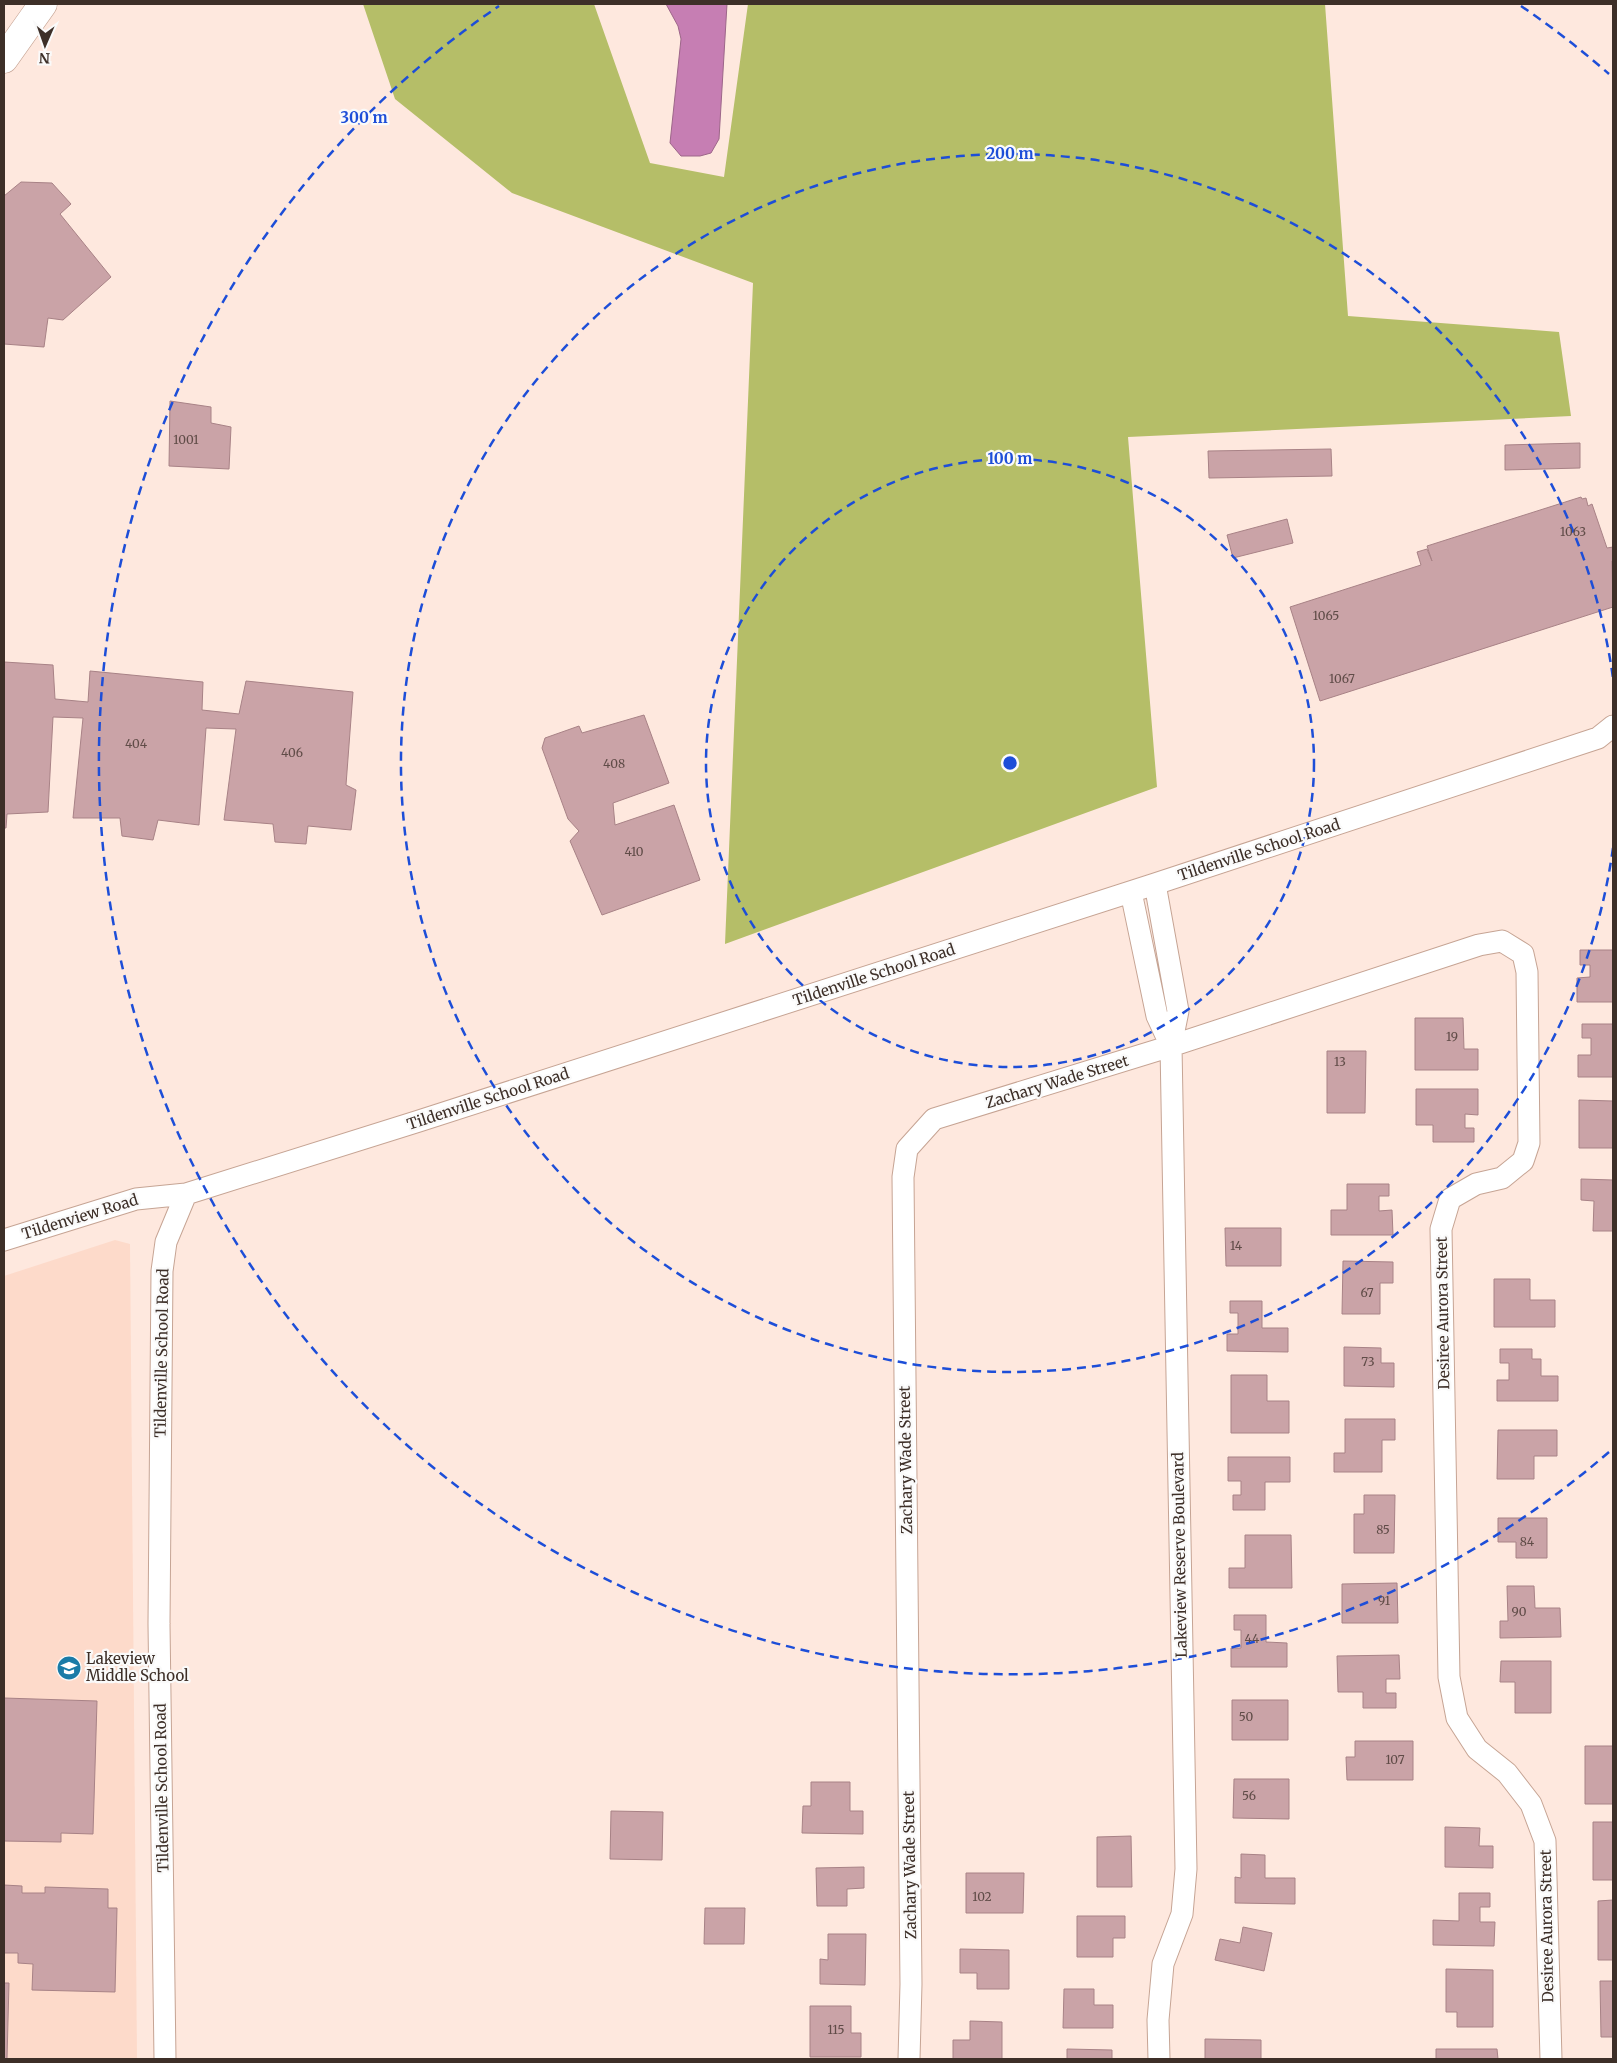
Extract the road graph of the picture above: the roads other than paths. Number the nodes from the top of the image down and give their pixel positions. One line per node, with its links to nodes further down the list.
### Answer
1 (43, 4): 2 (main road)
2 (4, 59)
3 (1613, 726): 4 (street, Tildenville School Road)
4 (1155, 884): 5 (street, Tildenville School Road); 6 (street, Lakeview Reserve Boulevard)
5 (1131, 892): 6 (street, Lakeview Reserve Boulevard); 7 (street, Tildenville School Road)
6 (1171, 1046): 10 (street, Zachary Wade Street); 11 (street, Lakeview Reserve Boulevard); 12 (street, Desiree Aurora Street)
7 (186, 1194): 8 (street, Tildenview Road); 9 (street, Tildenville School Road)
8 (4, 1240)
9 (165, 2059)
10 (909, 2059)
11 (1158, 2059)
12 (1551, 2059)

